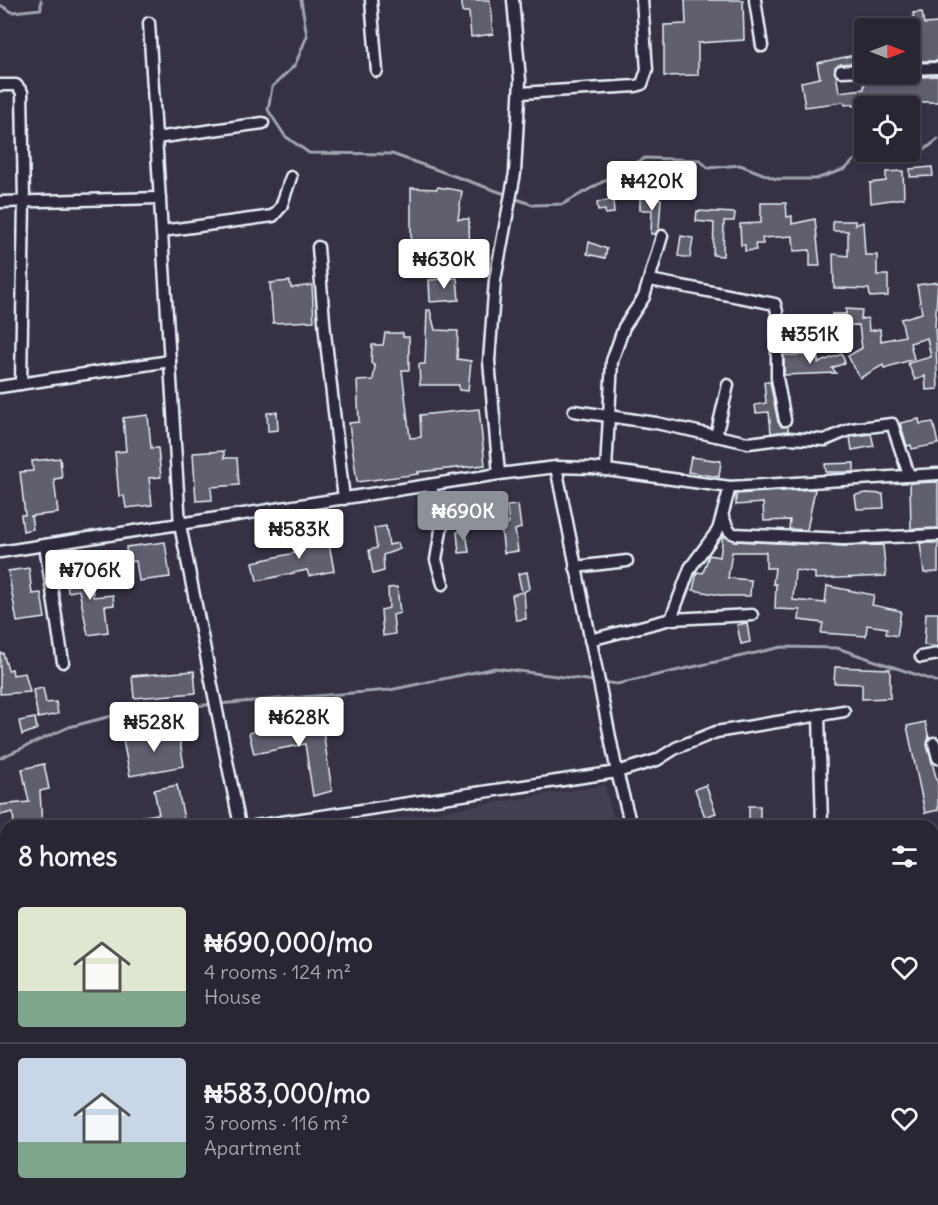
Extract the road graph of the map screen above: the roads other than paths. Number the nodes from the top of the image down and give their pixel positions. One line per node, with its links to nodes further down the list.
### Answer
1 (371, 0): 10 (street)
2 (513, 0): 13 (street)
3 (642, 0): 13 (street)
4 (755, 0): 6 (street)
5 (149, 23): 15 (street)
6 (762, 46)
7 (938, 68): 8 (street)
8 (920, 69)
9 (854, 70): 11 (street)
10 (377, 71)
11 (841, 71)
12 (0, 85): 18 (street)
13 (520, 93): 34 (street)
14 (263, 123): 15 (street)
15 (156, 138): 17 (street)
16 (291, 177): 20 (street)
17 (160, 198): 18 (street); 20 (street)
18 (24, 201): 19 (street); 25 (street)
19 (0, 202)
20 (162, 231): 24 (street)
21 (662, 236): 23 (street)
22 (318, 247): 39 (street)
23 (650, 280): 29 (street); 30 (street)
24 (170, 361): 25 (street); 41 (street)
25 (21, 384): 27 (street)
26 (728, 385): 31 (street)
27 (0, 387)
28 (574, 411): 29 (street)
29 (608, 416): 31 (street); 33 (street)
30 (785, 420)
31 (716, 436): 36 (street)
32 (555, 467): 33 (street); 34 (street); 46 (street)
33 (606, 470): 38 (street)
34 (499, 474): 37 (street)
35 (938, 474): 36 (street)
36 (909, 476): 38 (street)
37 (430, 485): 39 (street); 47 (street)
38 (730, 487): 40 (street)
39 (344, 499): 41 (street)
40 (723, 517): 42 (street); 49 (street)
41 (180, 525): 43 (street); 59 (street)
42 (938, 535)
43 (45, 545): 44 (street); 53 (street)
44 (0, 552)
45 (627, 561): 46 (street)
46 (576, 567): 50 (street)
47 (442, 584)
48 (752, 615): 49 (street)
49 (671, 619): 50 (street)
50 (590, 640): 58 (street)
51 (938, 654): 52 (street)
52 (921, 657)
53 (63, 662)
54 (844, 711): 55 (street)
55 (819, 715): 58 (street); 62 (street)
56 (934, 743): 57 (street)
57 (938, 758)
58 (617, 772): 60 (street); 61 (street)
59 (239, 820)
60 (295, 820)
61 (629, 820)
62 (822, 820)

